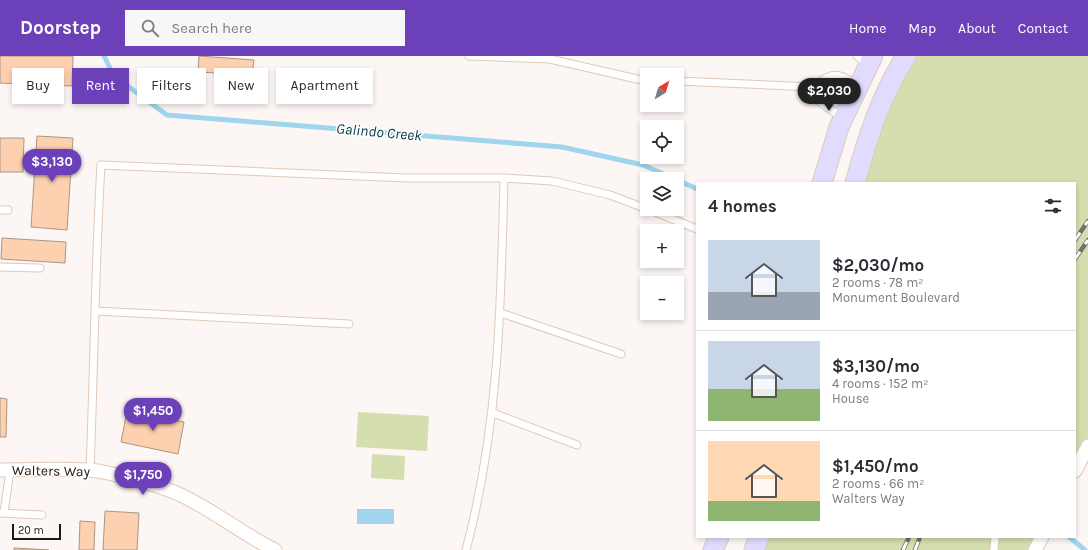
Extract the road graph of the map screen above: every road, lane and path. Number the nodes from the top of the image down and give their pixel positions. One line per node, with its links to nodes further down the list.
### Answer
1 (469, 56): 4 (lane)
2 (906, 56): 11 (main road)
3 (866, 59): 6 (main road)
4 (640, 79)
5 (684, 81): 7 (lane)
6 (859, 86): 7 (lane); 8 (main road)
7 (813, 87): 8 (lane)
8 (843, 118): 10 (main road)
9 (504, 178): 12 (lane); 17 (lane); 18 (lane)
10 (822, 182)
11 (855, 182)
12 (640, 206)
13 (664, 216): 14 (lane)
14 (696, 229)
15 (0, 267): 16 (lane)
16 (40, 268)
17 (96, 311): 19 (lane); 26 (lane)
18 (501, 313): 20 (lane); 21 (lane)
19 (349, 324)
20 (621, 354)
21 (493, 413): 22 (lane); 34 (lane)
22 (577, 445)
23 (1088, 446): 24 (street)
24 (1076, 469)
25 (5, 470): 26 (street, Walters Way); 27 (lane)
26 (90, 470): 33 (street, Walters Way)
27 (2, 513): 28 (lane)
28 (42, 515)
29 (719, 538): 35 (main road)
30 (759, 538): 36 (main road)
31 (995, 538): 37 (lane)
32 (1041, 538): 38 (street)
33 (275, 550)
34 (466, 550)
35 (713, 550)
36 (754, 550)
37 (994, 550)
38 (1035, 550)

